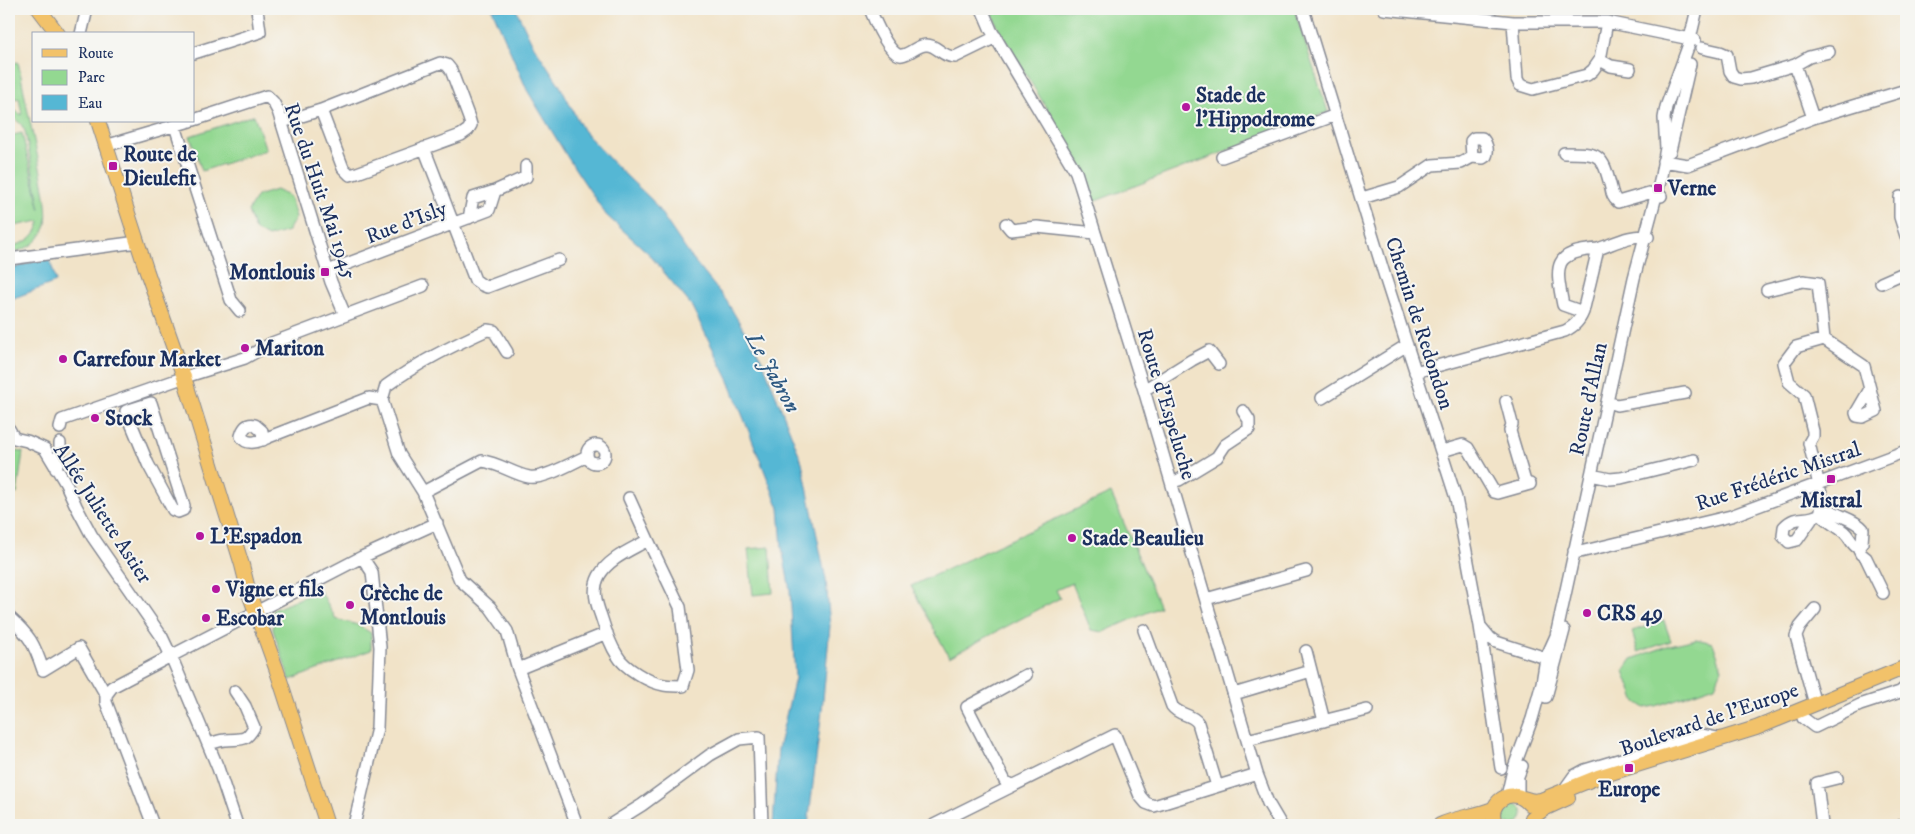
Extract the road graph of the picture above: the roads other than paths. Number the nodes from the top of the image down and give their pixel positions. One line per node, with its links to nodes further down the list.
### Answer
1 (39, 9): 14 (main road)
2 (44, 9): 15 (main road)
3 (87, 9): 16 (street)
4 (259, 9): 20 (street)
5 (870, 9): 17 (street)
6 (982, 9): 17 (street, Route d'Espeluche)
7 (1303, 9): 26 (street, Chemin de Redondon)
8 (1384, 9): 11 (street)
9 (1697, 9): 18 (street, Route d'Allan)
10 (1702, 9): 18 (street, Route d'Allan)
11 (1452, 12): 12 (street)
12 (1513, 22): 13 (street); 21 (street)
13 (1607, 22): 18 (street); 21 (street)
14 (57, 32)
15 (58, 32)
16 (81, 32)
17 (996, 37): 48 (street, Route d'Espeluche)
18 (1696, 42): 22 (street); 39 (street, Route d'Allan)
19 (1829, 52): 22 (street)
20 (195, 53)
21 (1600, 60): 23 (street)
22 (1795, 65): 27 (street)
23 (1630, 69)
24 (1906, 90): 27 (street)
25 (321, 110): 32 (street); 35 (street); 35 (street)
26 (1336, 115): 38 (street); 44 (street, Chemin de Redondon)
27 (1814, 118): 39 (street)
28 (195, 120): 32 (street, Rue du Huit Mai 1945)
29 (98, 122): 34 (main road)
30 (104, 122): 34 (main road)
31 (187, 122): 33 (street)
32 (282, 122): 55 (street, Rue du Huit Mai 1945)
33 (175, 126): 34 (street); 61 (street)
34 (109, 145): 50 (main road)
35 (424, 148): 46 (street)
36 (1564, 153): 42 (street)
37 (1472, 157): 44 (street)
38 (1222, 158)
39 (1666, 161): 42 (street, Route d'Allan)
40 (526, 166): 41 (street, Rue d'Isly)
41 (495, 191): 45 (street, Rue d'Isly); 45 (street, Rue d'Isly)
42 (1658, 195): 51 (street, Route d'Allan)
43 (1900, 197): 49 (street)
44 (1362, 198): 65 (street, Chemin de Redondon)
45 (469, 218): 46 (street, Rue d'Isly)
46 (454, 224): 54 (street); 55 (street, Rue d'Isly)
47 (1006, 224): 48 (street)
48 (1095, 233): 71 (street, Route d'Espeluche)
49 (1906, 236)
50 (138, 242): 53 (street); 56 (main road)
51 (1646, 242): 52 (street); 77 (street, Route d'Allan)
52 (1598, 248): 62 (street); 62 (street)
53 (9, 259)
54 (559, 260)
55 (328, 271): 63 (street, Rue du Huit Mai 1945)
56 (147, 272): 69 (main road); 69 (main road)
57 (1906, 272): 58 (street)
58 (1882, 282)
59 (423, 286): 63 (street)
60 (1767, 290): 64 (street)
61 (240, 311)
62 (1583, 312): 68 (street)
63 (345, 315): 69 (street)
64 (1824, 339): 70 (street); 94 (street)
65 (1407, 346): 68 (street, Chemin de Redondon); 74 (street)
66 (507, 352): 75 (street)
67 (1219, 364): 71 (street)
68 (1414, 372): 84 (street, Chemin de Redondon)
69 (180, 379): 73 (street); 91 (main road); 91 (main road)
70 (1870, 389)
71 (1144, 390): 93 (street, Route d'Espeluche)
72 (1686, 393): 77 (street)
73 (134, 395): 78 (street); 80 (street)
74 (1322, 398)
75 (382, 400): 82 (street); 95 (street)
76 (1506, 401): 84 (street)
77 (1610, 403): 92 (street, Route d'Allan)
78 (137, 408): 86 (street); 89 (street)
79 (1243, 411): 93 (street)
80 (60, 428)
81 (10, 435): 90 (street, Allée Juliette Astier)
82 (262, 440)
83 (60, 443): 90 (street)
84 (1442, 451): 109 (street, Chemin de Redondon)
85 (1906, 451): 94 (street, Rue Frédéric Mistral)
86 (168, 456): 89 (street); 89 (street)
87 (587, 456): 95 (street)
88 (1694, 460): 92 (street)
89 (148, 464)
90 (56, 469): 115 (street, Allée Juliette Astier)
91 (213, 475): 107 (main road)
92 (1594, 476): 101 (street, Route d'Allan)
93 (1172, 482): 105 (street, Route d'Espeluche)
94 (1820, 484): 97 (street); 101 (street, Rue Frédéric Mistral)
95 (423, 492): 98 (street)
96 (629, 498): 99 (street)
97 (1823, 502): 100 (street); 100 (street)
98 (437, 523): 102 (street); 118 (street)
99 (648, 540): 111 (street); 111 (street)
100 (1858, 548): 104 (street)
101 (1577, 551): 116 (street, Route d'Allan)
102 (362, 557): 107 (street); 145 (street)
103 (1306, 571): 105 (street)
104 (1883, 593)
105 (1206, 599): 124 (street, Route d'Espeluche)
106 (1815, 609): 126 (street)
107 (259, 611): 115 (street); 144 (main road)
108 (9, 617): 125 (street)
109 (1480, 626): 112 (street); 114 (street, Chemin de Redondon)
110 (1144, 630): 136 (street)
111 (607, 633): 118 (street)
112 (1496, 642): 114 (street); 116 (street)
113 (1306, 651): 119 (street)
114 (1484, 652): 132 (street, Chemin de Redondon)
115 (171, 656): 125 (street); 131 (street, Allée Juliette Astier)
116 (1551, 660): 137 (street, Route d'Allan)
117 (1906, 667): 126 (main road, Boulevard de l'Europe)
118 (518, 669): 140 (street)
119 (1311, 672): 124 (street); 129 (street)
120 (1026, 675): 135 (street)
121 (1906, 676): 128 (main road, Boulevard de l'Europe)
122 (1906, 687): 128 (street)
123 (235, 691): 131 (street)
124 (1234, 694): 130 (street, Route d'Espeluche)
125 (106, 695): 142 (street)
126 (1815, 704): 137 (main road, Boulevard de l'Europe)
127 (1367, 710): 129 (street)
128 (1803, 718): 139 (main road, Boulevard de l'Europe)
129 (1324, 720): 130 (street)
130 (1247, 740): 133 (street, Route d'Espeluche)
131 (208, 744): 143 (street, Allée Juliette Astier)
132 (1500, 768)
133 (1257, 774): 136 (street); 149 (street, Route d'Espeluche)
134 (1837, 778): 154 (street)
135 (1012, 785): 136 (street); 148 (street)
136 (1217, 786)
137 (1516, 797): 138 (main road); 139 (main road)
138 (1493, 810): 150 (main road); 153 (main road)
139 (1530, 822)
140 (577, 823)
141 (1906, 823): 155 (street)
142 (154, 825)
143 (237, 825)
144 (327, 825)
145 (354, 825)
146 (610, 825): 147 (street)
147 (762, 825)
148 (934, 825)
149 (1281, 825)
150 (1440, 825)
151 (1473, 825): 152 (main road)
152 (1482, 825)
153 (1496, 825)
154 (1822, 825)
155 (1902, 825)

